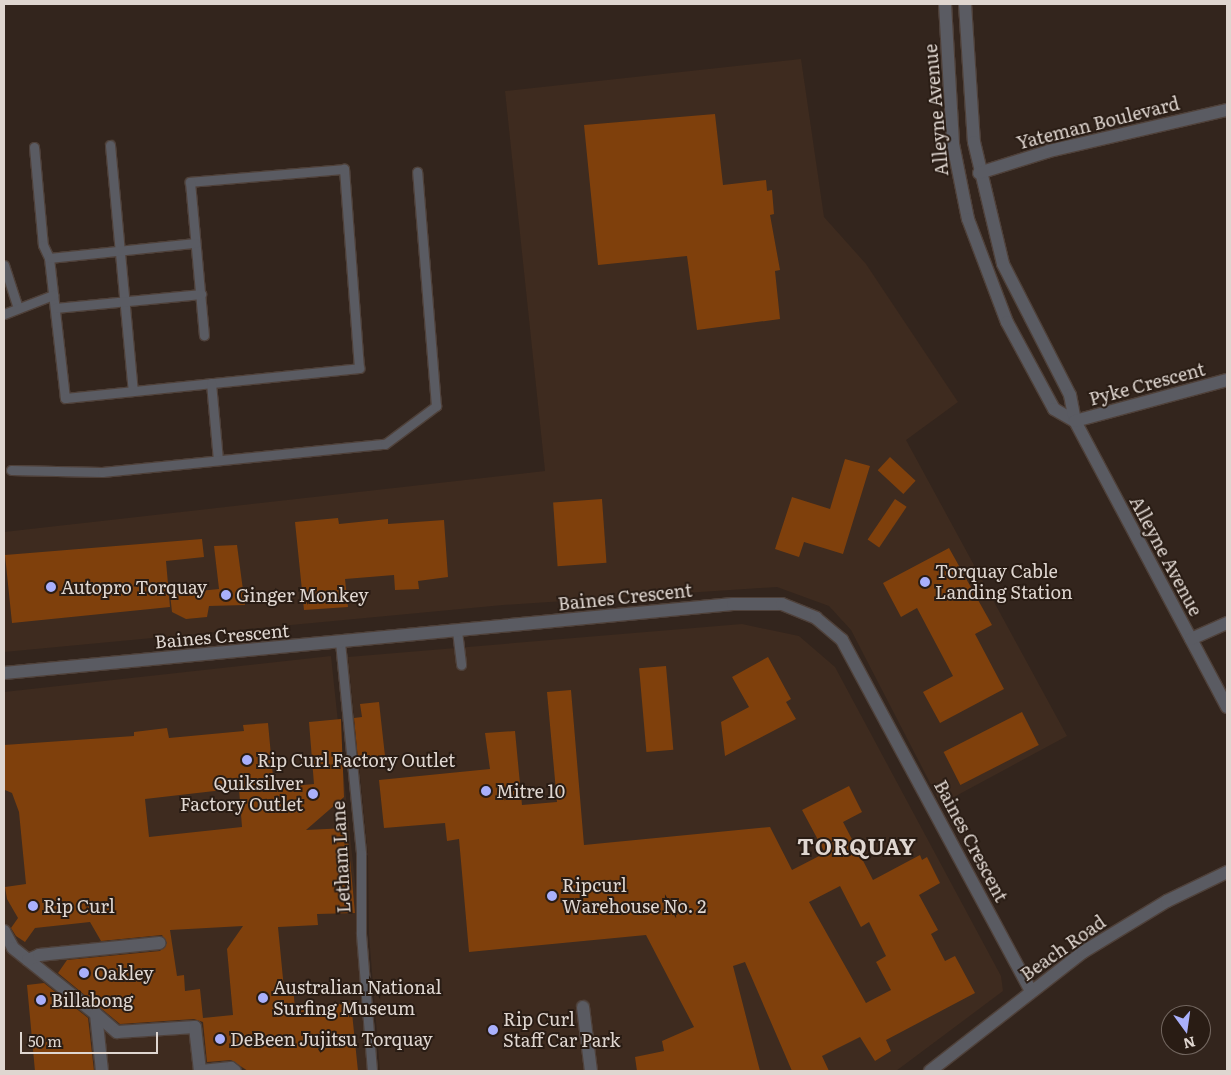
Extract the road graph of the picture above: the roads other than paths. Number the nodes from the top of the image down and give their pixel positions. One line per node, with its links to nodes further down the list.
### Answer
1 (944, 4): 22 (street, Alleyne Avenue)
2 (965, 4): 7 (street, Alleyne Avenue)
3 (1227, 110): 7 (street, Yateman Boulevard)
4 (110, 145): 9 (lane)
5 (34, 147): 10 (lane)
6 (417, 172): 23 (lane)
7 (979, 173): 22 (street, Alleyne Avenue)
8 (196, 243): 9 (lane); 13 (lane); 20 (lane)
9 (120, 250): 10 (lane); 14 (lane)
10 (49, 258): 12 (lane)
11 (4, 264): 15 (lane)
12 (54, 294): 15 (lane); 16 (lane)
13 (200, 294): 14 (lane); 18 (lane)
14 (124, 301): 16 (lane); 21 (lane)
15 (18, 308): 17 (lane)
16 (55, 308): 21 (lane)
17 (4, 314)
18 (204, 335)
19 (1227, 380): 22 (street, Pyke Crescent)
20 (211, 383): 21 (lane); 23 (lane)
21 (133, 391)
22 (1075, 421): 27 (street, Alleyne Avenue)
23 (218, 460): 24 (lane)
24 (11, 470)
25 (1227, 623): 27 (street)
26 (457, 631): 28 (street, Baines Crescent); 29 (lane); 36 (street, Baines Crescent)
27 (1191, 640): 31 (street, Alleyne Avenue)
28 (340, 642): 30 (street, Baines Crescent); 42 (lane, Letham Lane)
29 (461, 665)
30 (4, 673)
31 (1227, 708)
32 (1227, 872): 36 (street, Beach Road)
33 (4, 931): 35 (street)
34 (159, 943): 35 (street)
35 (28, 960): 38 (street)
36 (1031, 991): 44 (street, Beach Road)
37 (583, 1007): 43 (street)
38 (96, 1014): 39 (street); 40 (street)
39 (102, 1071)
40 (201, 1071): 41 (street)
41 (235, 1071)
42 (372, 1071)
43 (591, 1071)
44 (930, 1071)

